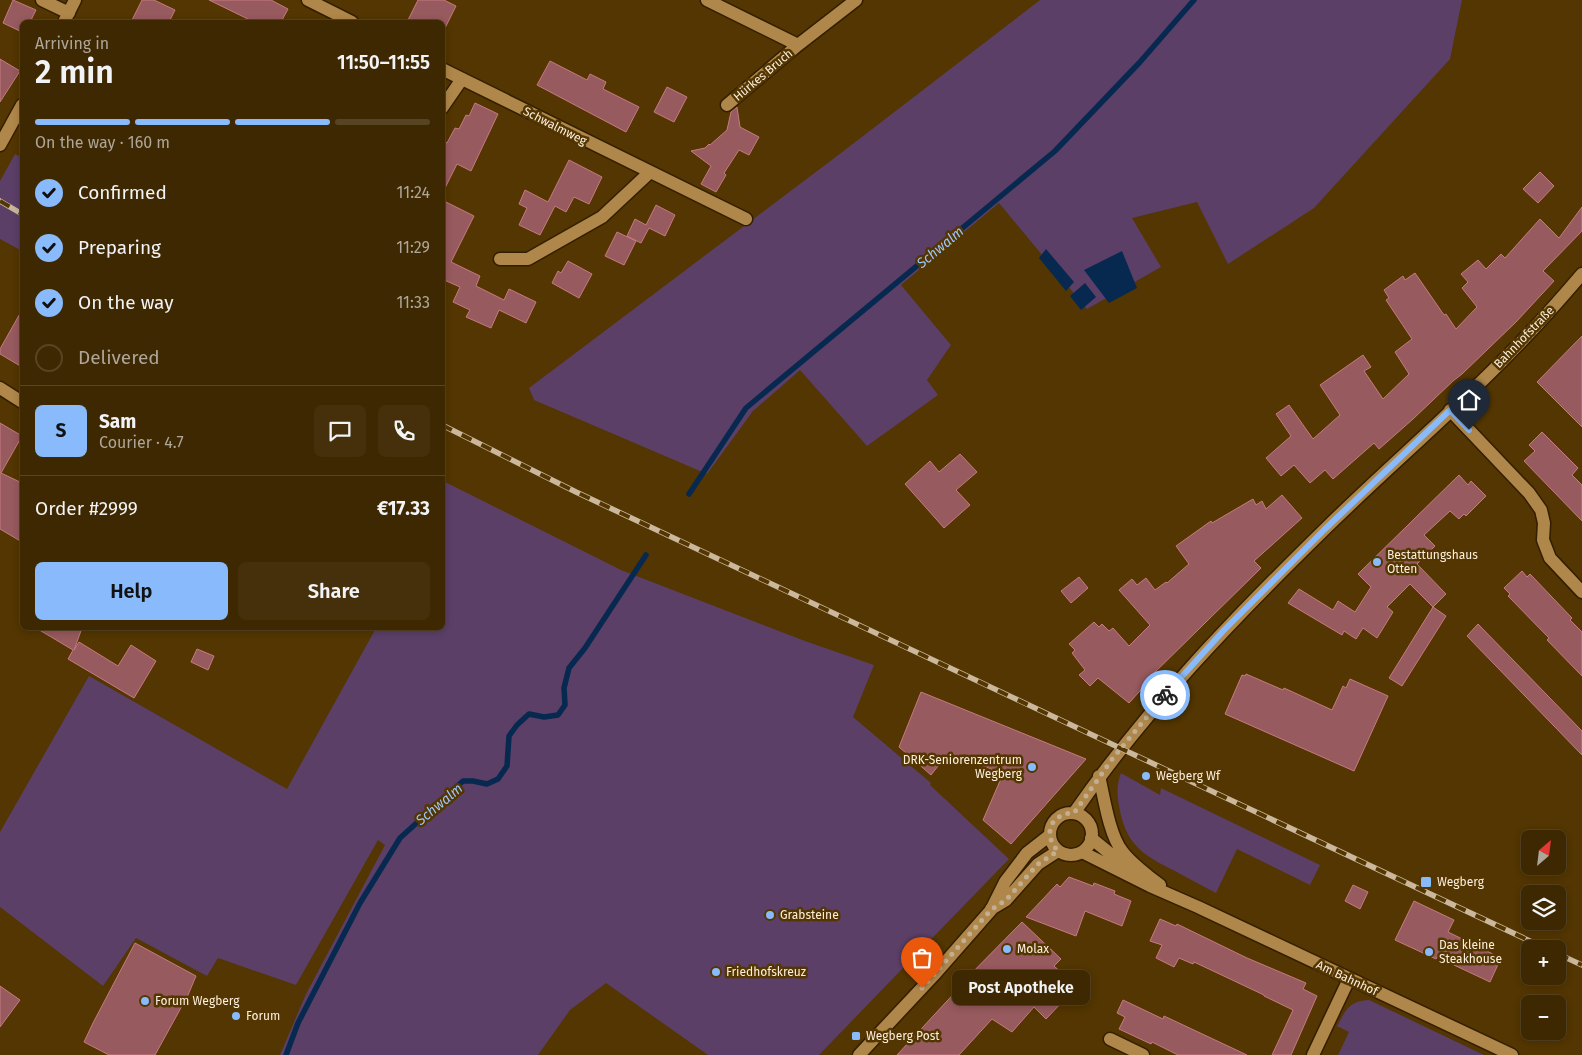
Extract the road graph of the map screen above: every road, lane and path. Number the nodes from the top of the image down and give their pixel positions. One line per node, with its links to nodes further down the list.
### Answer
1 (42, 0): 6 (street)
2 (75, 0): 6 (street)
3 (308, 0): 7 (street)
4 (707, 0): 8 (street, Hürkes Bruch)
5 (856, 0): 8 (street, Hürkes Bruch)
6 (66, 18)
7 (348, 20)
8 (798, 45): 12 (street, Hürkes Bruch)
9 (445, 70): 10 (street, Schwalmweg)
10 (462, 79): 11 (street); 15 (street, Schwalmweg)
11 (445, 104)
12 (727, 105)
13 (20, 109): 14 (street)
14 (0, 145)
15 (649, 172): 16 (street, Schwalmweg); 17 (street)
16 (746, 220)
17 (500, 259)
18 (1582, 274): 21 (street, Bahnhofstraße)
19 (0, 388): 20 (street)
20 (20, 401)
21 (1450, 410): 22 (street); 23 (street, Bahnhofstraße)
22 (1582, 592)
23 (1099, 776): 24 (street, Bahnhofstraße); 30 (street, Am Bahnhof)
24 (1074, 813): 25 (street); 26 (street)
25 (1050, 835): 27 (street); 31 (street)
26 (1092, 838): 28 (street); 29 (street, Am Bahnhof)
27 (1058, 851): 28 (street); 31 (street)
28 (1082, 852): 29 (street, Am Bahnhof)
29 (1150, 886): 30 (street, Am Bahnhof)
30 (1183, 901): 32 (street, Am Bahnhof)
31 (991, 910): 34 (street)
32 (1348, 979): 36 (street); 37 (street, Am Bahnhof)
33 (1110, 1039): 35 (street)
34 (859, 1055)
35 (1143, 1055)
36 (1313, 1055)
37 (1512, 1055)

